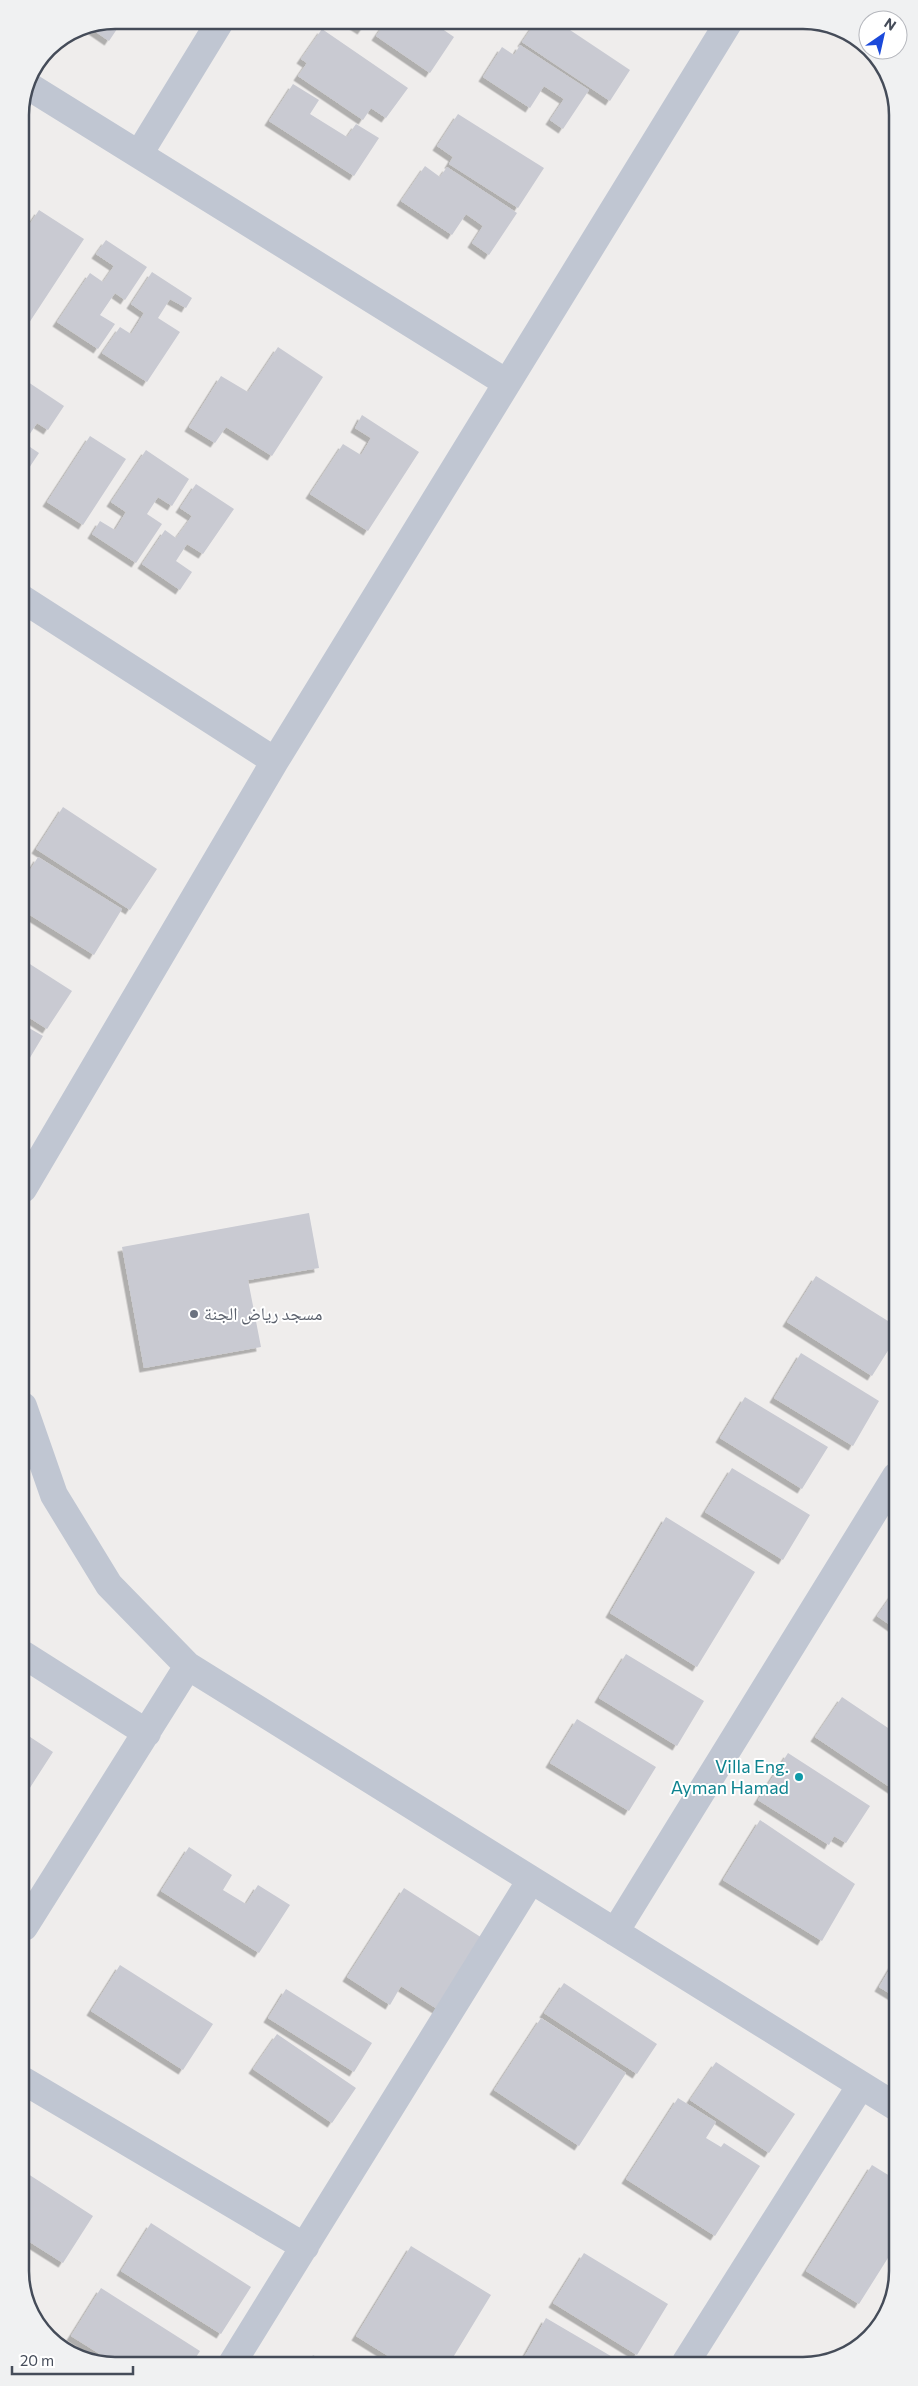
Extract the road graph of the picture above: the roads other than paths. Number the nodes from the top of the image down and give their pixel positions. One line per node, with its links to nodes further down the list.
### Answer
1 (215, 29): 4 (street)
2 (724, 29): 5 (street)
3 (33, 90): 4 (street)
4 (139, 154): 5 (street)
5 (507, 383): 7 (street)
6 (29, 603): 7 (street)
7 (275, 760): 8 (street)
8 (29, 1177)
9 (29, 1423): 12 (street)
10 (889, 1487): 16 (street)
11 (29, 1658): 13 (street)
12 (188, 1666): 13 (street); 14 (street)
13 (146, 1733): 15 (street)
14 (531, 1880): 16 (street); 20 (street)
15 (29, 1920)
16 (615, 1932): 18 (street)
17 (29, 2085): 20 (street)
18 (861, 2085): 19 (street); 22 (street)
19 (889, 2102)
20 (305, 2247): 21 (street)
21 (236, 2357)
22 (689, 2357)

